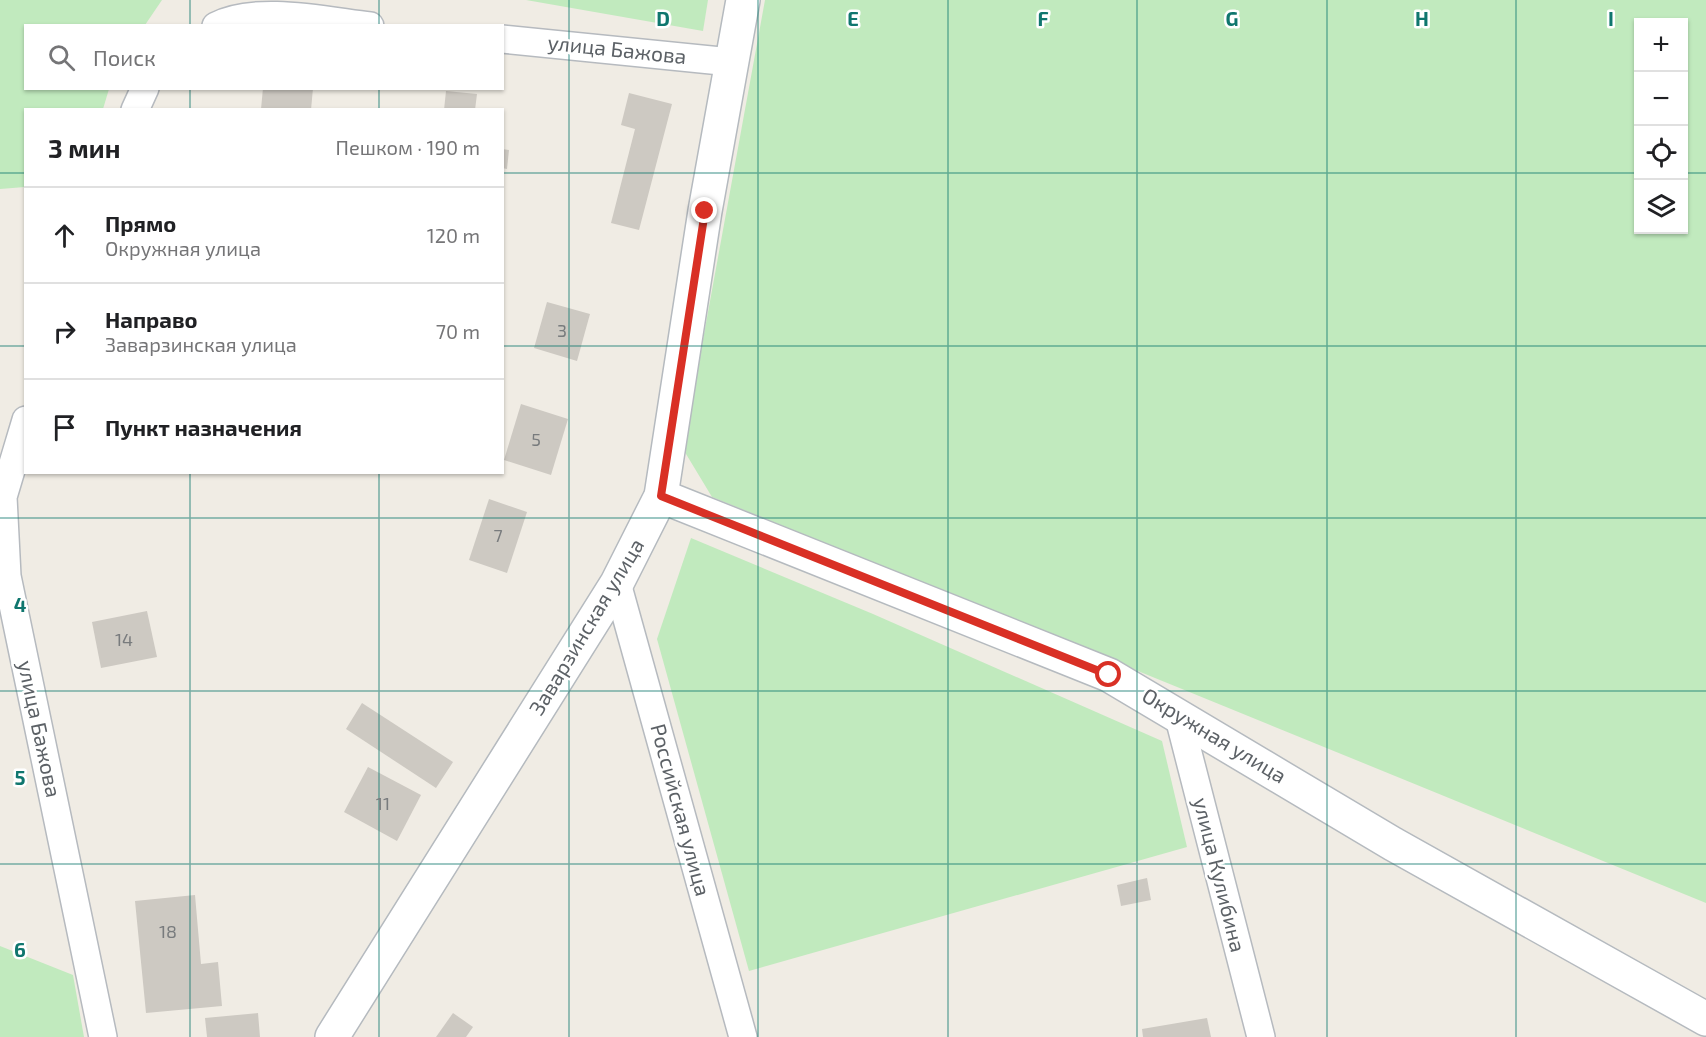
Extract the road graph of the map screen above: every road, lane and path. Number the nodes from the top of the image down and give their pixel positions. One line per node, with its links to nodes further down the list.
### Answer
1 (743, 0): 5 (street, Заварзинская улица)
2 (224, 24): 3 (street)
3 (352, 24)
4 (504, 39): 5 (street, улица Бажова)
5 (731, 62): 9 (street, Заварзинская улица)
6 (144, 90): 7 (street)
7 (136, 108)
8 (24, 427): 13 (street, улица Бажова)
9 (661, 496): 10 (street, Заварзинская улица); 11 (street, Окружная улица)
10 (618, 583): 14 (street, Заварзинская улица); 15 (street, Российская улица)
11 (1178, 714): 12 (street, Окружная улица); 16 (street, улица Кулибина)
12 (1706, 1019)
13 (103, 1037)
14 (332, 1037)
15 (743, 1037)
16 (1260, 1037)

